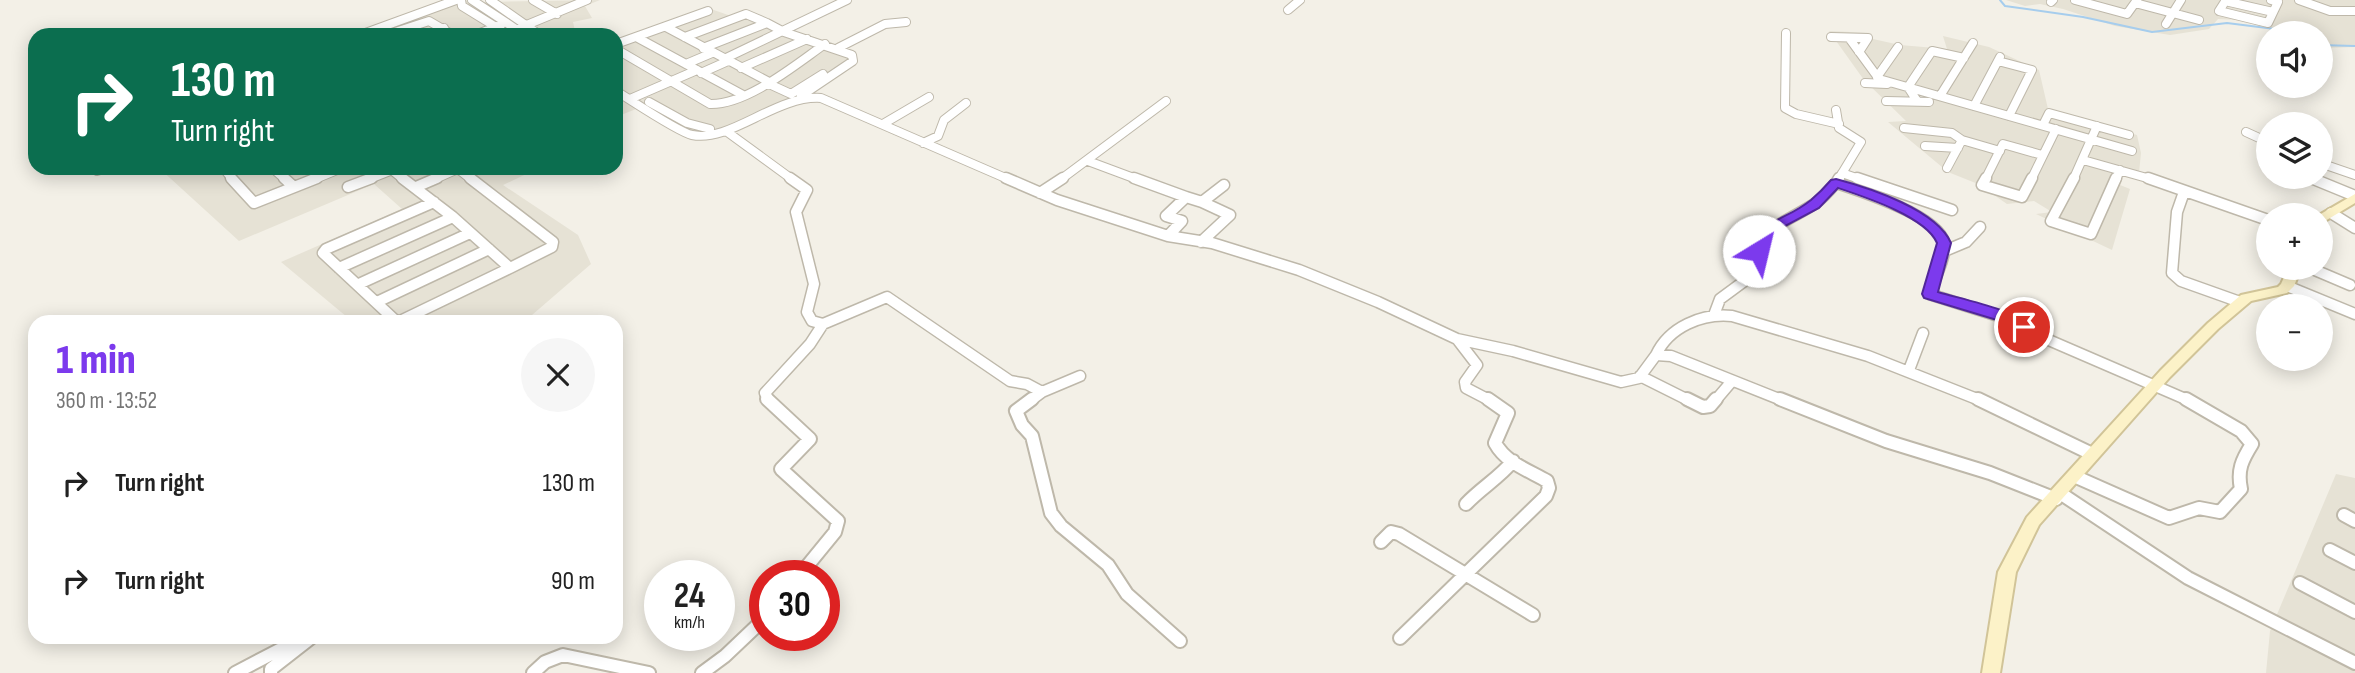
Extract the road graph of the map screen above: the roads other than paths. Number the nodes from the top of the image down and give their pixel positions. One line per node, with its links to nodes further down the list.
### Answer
1 (456, 0): 20 (street)
2 (461, 0): 25 (street)
3 (472, 0): 25 (street)
4 (491, 0): 25 (street)
5 (533, 0): 22 (street)
6 (587, 0): 14 (street)
7 (847, 0): 38 (street)
8 (1300, 0): 17 (street)
9 (2075, 0): 15 (street)
10 (2181, 0): 21 (street)
11 (2226, 0): 12 (street)
12 (2271, 0)
13 (2299, 0): 19 (street)
14 (575, 2): 22 (street)
15 (2094, 2): 16 (street)
16 (2136, 2): 21 (street)
17 (1288, 10)
18 (708, 11): 29 (street)
19 (2355, 11)
20 (424, 12): 24 (street); 30 (street)
21 (2173, 13): 23 (street); 28 (street)
22 (557, 14): 37 (street)
23 (2199, 20)
24 (429, 21): 31 (street); 32 (street)
25 (505, 22): 33 (street); 34 (street); 35 (street); 36 (street)
26 (906, 22): 50 (street)
27 (766, 23): 38 (street); 40 (street); 49 (street)
28 (2166, 24)
29 (667, 27): 40 (street); 42 (street)
30 (379, 28)
31 (408, 28)
32 (442, 28)
33 (491, 28)
34 (507, 28)
35 (515, 28)
36 (521, 28)
37 (530, 28)
38 (785, 32): 44 (street); 55 (street)
39 (1786, 33): 84 (street)
40 (685, 37): 49 (street)
41 (1831, 37): 43 (street)
42 (638, 38): 46 (street); 57 (street)
43 (1849, 38): 53 (street); 53 (street)
44 (807, 39): 47 (street); 59 (street)
45 (1973, 43): 54 (street)
46 (623, 44)
47 (825, 44): 50 (street); 63 (street)
48 (1898, 47): 58 (street)
49 (703, 48): 52 (street)
50 (838, 48): 70 (street)
51 (623, 51): 62 (street)
52 (712, 52): 55 (street); 57 (street)
53 (1861, 55): 58 (street); 61 (street)
54 (1964, 58): 66 (street); 71 (street)
55 (726, 60): 59 (street); 60 (street)
56 (844, 61): 70 (street)
57 (686, 64): 60 (street)
58 (1886, 64): 61 (street)
59 (741, 68): 63 (street)
60 (699, 71): 62 (street); 69 (street)
61 (1877, 77): 65 (street)
62 (671, 81): 69 (street); 72 (street)
63 (765, 81): 69 (street); 70 (street)
64 (1865, 83): 65 (street)
65 (1897, 84): 66 (street)
66 (1908, 87): 71 (street); 76 (street)
67 (623, 88): 72 (street)
68 (623, 93): 72 (street)
69 (743, 95)
70 (796, 95): 80 (street); 83 (street)
71 (1940, 96): 79 (street)
72 (634, 97): 80 (street); 88 (street)
73 (929, 97): 83 (street)
74 (1166, 101): 101 (street)
75 (1886, 101): 76 (street)
76 (1917, 102): 77 (street)
77 (1928, 102)
78 (966, 103): 94 (street)
79 (1974, 106): 82 (street); 82 (street)
80 (770, 108): 88 (street)
81 (1836, 110): 84 (street)
82 (2008, 116): 85 (street)
83 (883, 124): 94 (street)
84 (1839, 124): 105 (street)
85 (2043, 125): 86 (street); 87 (street)
86 (2097, 126): 90 (street); 93 (street)
87 (2056, 129): 93 (street); 99 (street)
88 (726, 131): 151 (street)
89 (2246, 132): 91 (street)
90 (2129, 135)
91 (2256, 137)
92 (1908, 138): 95 (street)
93 (2092, 139): 98 (street); 100 (street)
94 (923, 143): 121 (street)
95 (1960, 144): 96 (street); 97 (street); 102 (street)
96 (1925, 146)
97 (2000, 151): 99 (street); 99 (street)
98 (2132, 151)
99 (2042, 155)
100 (2083, 160): 104 (street); 104 (street)
101 (1088, 162): 121 (street); 122 (street)
102 (1947, 167)
103 (2333, 167): 113 (street)
104 (2120, 170): 120 (street)
105 (1842, 173): 114 (street); 126 (street)
106 (229, 175): 116 (street)
107 (280, 175): 116 (street)
108 (318, 175): 116 (street)
109 (378, 175): 117 (street)
110 (401, 175): 118 (street)
111 (443, 175): 118 (street)
112 (468, 175): 139 (street)
113 (2355, 175)
114 (1836, 183): 137 (street); 150 (street)
115 (1224, 185): 125 (street)
116 (294, 187)
117 (348, 187)
118 (416, 187): 124 (street)
119 (2332, 189): 123 (street)
120 (2184, 192): 128 (street); 146 (street)
121 (1040, 193): 134 (street)
122 (1186, 197): 125 (street); 134 (street)
123 (2354, 200): 127 (street)
124 (434, 202): 129 (street); 138 (street)
125 (1202, 202): 135 (street)
126 (1952, 210)
127 (2333, 213)
128 (2256, 216)
129 (453, 217): 133 (street); 138 (street)
130 (2333, 220): 132 (street)
131 (1980, 227): 137 (street)
132 (2355, 228)
133 (470, 233): 136 (street); 142 (street)
134 (1168, 236): 135 (street)
135 (1200, 242): 153 (street)
136 (489, 249): 139 (street); 145 (street)
137 (1942, 252): 159 (street)
138 (339, 268): 142 (street)
139 (510, 268): 149 (street)
140 (2333, 278): 143 (street)
141 (2289, 280): 144 (street)
142 (359, 284): 145 (street)
143 (2350, 285)
144 (2287, 286): 146 (street); 147 (street)
145 (377, 302): 148 (street)
146 (2240, 302): 159 (street)
147 (2355, 314)
148 (391, 315)
149 (413, 315)
150 (1714, 315): 154 (street); 155 (street)
151 (823, 324): 160 (street); 168 (street)
152 (1923, 333): 155 (street)
153 (1457, 339): 157 (street); 162 (street)
154 (1656, 355): 157 (street); 158 (street)
155 (1909, 370): 161 (street)
156 (1080, 376): 160 (street)
157 (1640, 376): 158 (street)
158 (1732, 381): 164 (street)
159 (2157, 384): 161 (street); 163 (street)
160 (1042, 392): 176 (street)
161 (2092, 454): 163 (street)
162 (1513, 461): 165 (street); 170 (street)
163 (2074, 475): 164 (street)
164 (2058, 496): 179 (street); 185 (street)
165 (1466, 505)
166 (1381, 542): 170 (street)
167 (2330, 550): 169 (street)
168 (812, 560)
169 (2355, 563)
170 (1465, 576): 173 (street); 175 (street)
171 (2300, 583): 172 (street)
172 (2355, 612)
173 (1533, 615)
174 (749, 633): 184 (street)
175 (1400, 638)
176 (1180, 641)
177 (302, 644): 178 (street)
178 (296, 648): 180 (street); 181 (street)
179 (2355, 663)
180 (235, 673)
181 (271, 673)
182 (533, 673): 183 (street)
183 (649, 673)
184 (702, 673)
185 (1991, 673)

